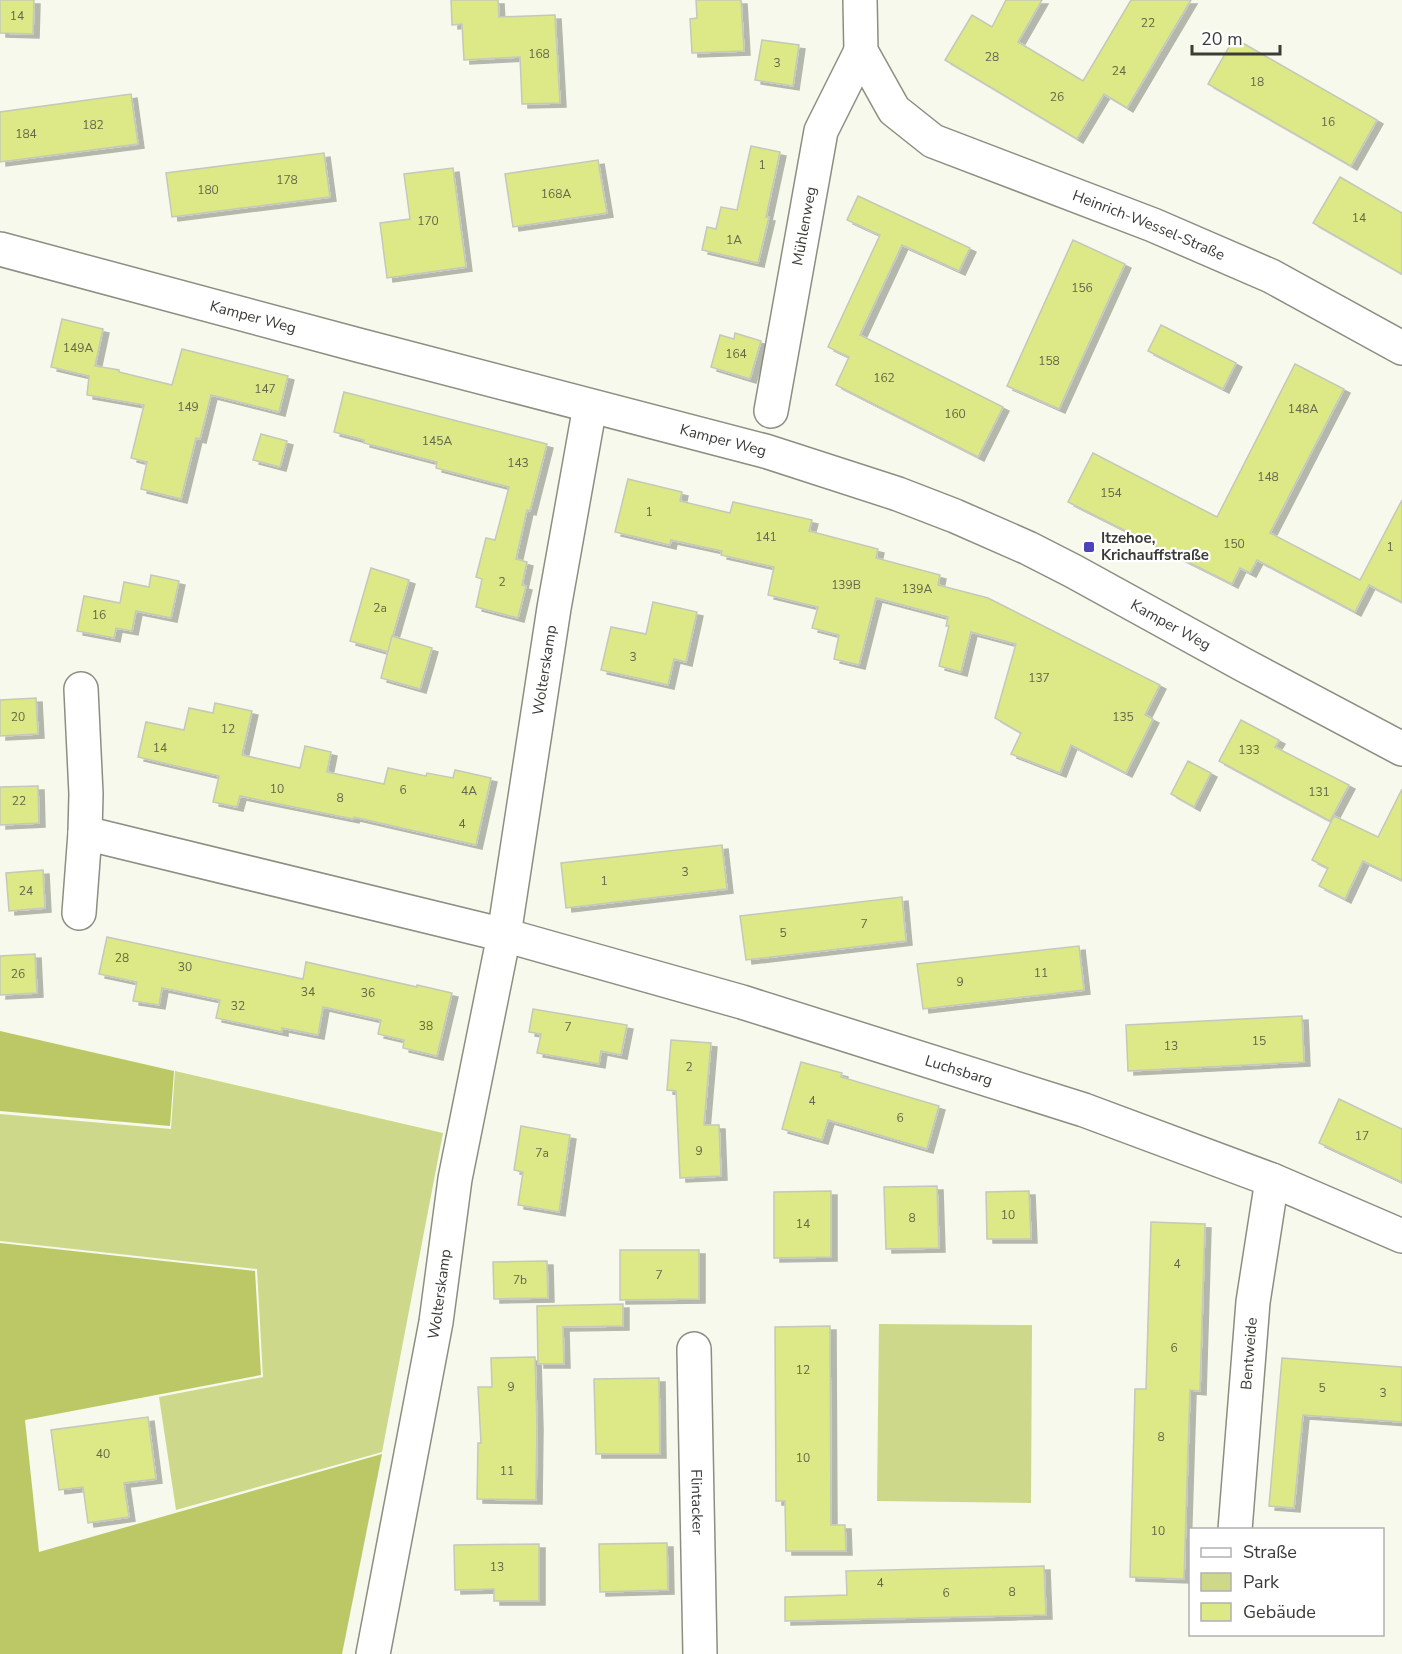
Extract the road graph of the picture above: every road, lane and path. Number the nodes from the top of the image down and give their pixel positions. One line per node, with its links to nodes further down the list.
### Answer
1 (860, 0): 2 (street, Mühlenweg)
2 (861, 51): 3 (street, Mühlenweg); 7 (street, Mühlenweg)
3 (894, 110): 5 (street, Heinrich-Wessel-Straße)
4 (0, 249): 6 (street, Kamper Weg)
5 (1402, 348)
6 (590, 406): 9 (street, Kamper Weg); 12 (street, Wolterskamp)
7 (771, 411)
8 (81, 689): 10 (street)
9 (1401, 747)
10 (85, 833): 11 (street); 12 (street)
11 (79, 913)
12 (504, 935): 13 (street, Luchsbarg); 17 (street, Wolterskamp)
13 (1272, 1180): 14 (street, Luchsbarg); 16 (street, Bentweide)
14 (1402, 1236)
15 (694, 1349): 18 (street, Flintacker)
16 (1234, 1528)
17 (373, 1654)
18 (700, 1654)

